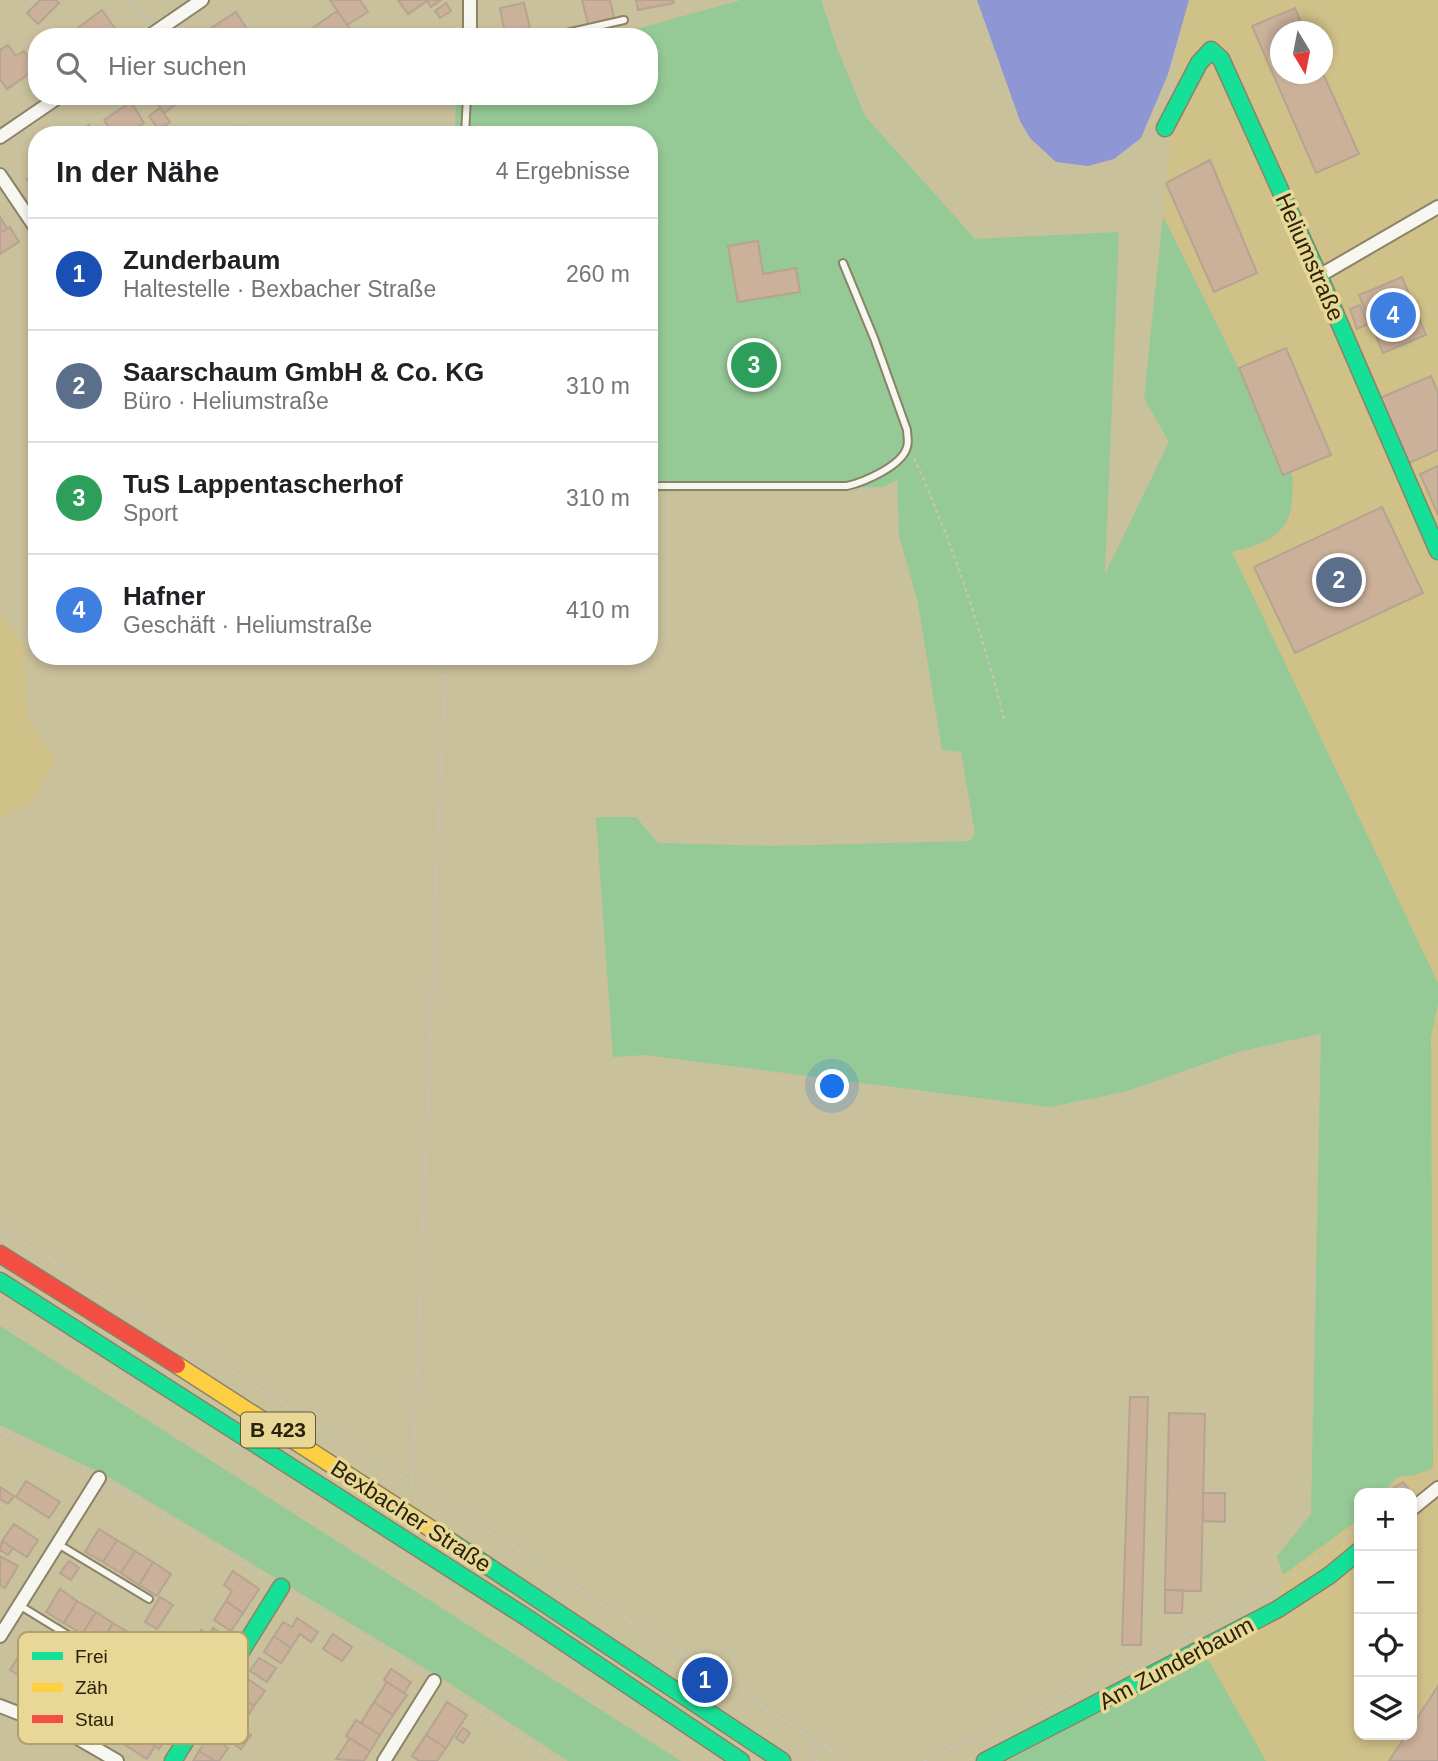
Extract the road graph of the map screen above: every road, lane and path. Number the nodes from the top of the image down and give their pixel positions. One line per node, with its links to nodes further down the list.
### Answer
1 (130, 0): 5 (path)
2 (202, 0): 6 (street)
3 (470, 0): 7 (street)
4 (624, 20): 8 (lane)
5 (149, 28)
6 (162, 28)
7 (470, 28)
8 (589, 28)
9 (47, 105): 13 (street)
10 (467, 105): 11 (lane)
11 (465, 126)
12 (1165, 128): 18 (main road, Heliumstraße)
13 (0, 137)
14 (0, 175): 16 (street)
15 (1438, 207): 18 (street)
16 (28, 217)
17 (843, 263): 19 (lane)
18 (1320, 276): 21 (main road, Heliumstraße)
19 (908, 446): 20 (lane); 23 (path)
20 (658, 486)
21 (1438, 551)
22 (446, 665): 28 (path)
23 (1005, 723)
24 (0, 1228): 28 (path)
25 (0, 1254): 50 (main road, Bexbacher Straße / B 423)
26 (0, 1281): 49 (main road, Bexbacher Straße)
27 (99, 1478): 32 (street)
28 (412, 1483): 43 (path)
29 (1438, 1488): 30 (street)
30 (1417, 1505)
31 (1354, 1531): 53 (path)
32 (58, 1543): 35 (lane); 36 (street)
33 (1354, 1555): 54 (main road, Am Zunderbaum)
34 (281, 1587): 39 (main road)
35 (149, 1599)
36 (19, 1605): 37 (lane); 38 (street)
37 (63, 1632)
38 (0, 1636)
39 (248, 1640)
40 (434, 1681): 48 (street)
41 (0, 1706): 42 (street)
42 (18, 1713)
43 (820, 1742): 51 (path); 52 (path)
44 (88, 1744): 46 (street)
45 (184, 1744): 47 (main road)
46 (117, 1761)
47 (173, 1761)
48 (384, 1761)
49 (741, 1761)
50 (782, 1761)
51 (818, 1761)
52 (848, 1761)
53 (924, 1761)
54 (985, 1761)

